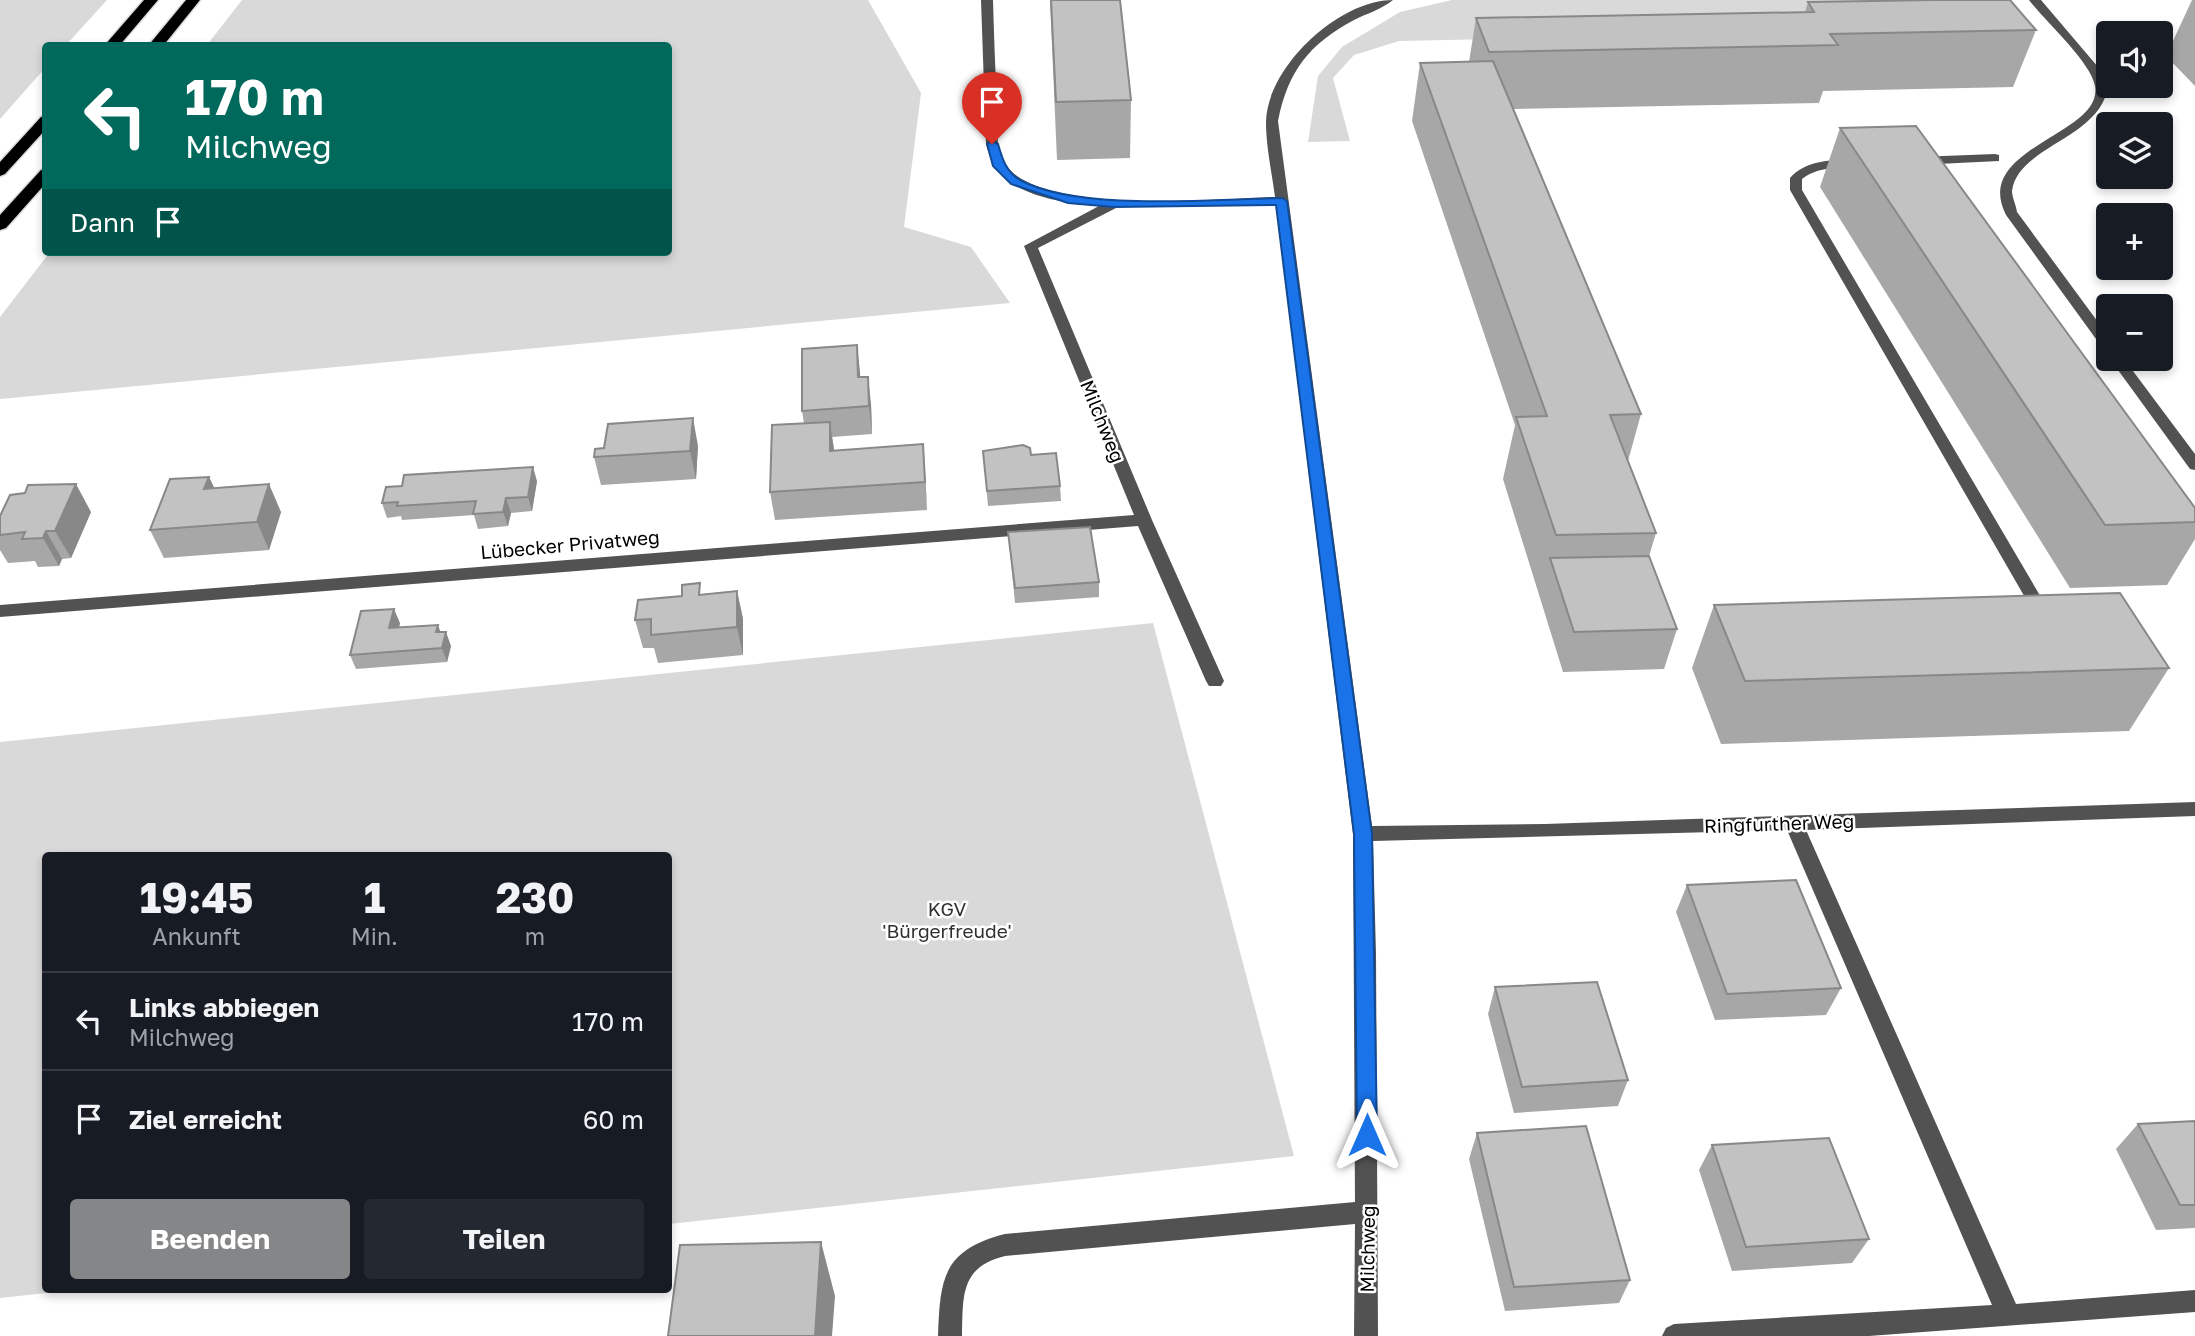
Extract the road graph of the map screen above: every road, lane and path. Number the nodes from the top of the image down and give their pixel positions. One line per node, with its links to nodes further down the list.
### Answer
1 (151, 0): 6 (highway)
2 (1387, 0): 14 (street, Milchweg)
3 (2035, 0): 17 (street)
4 (984, 1): 15 (street, Milchweg)
5 (192, 2): 7 (highway)
6 (114, 42)
7 (158, 42)
8 (42, 124): 12 (highway)
9 (1995, 158): 10 (street)
10 (1903, 161)
11 (1863, 162): 22 (street)
12 (0, 171)
13 (42, 178): 16 (highway)
14 (1282, 201): 15 (street, Milchweg); 26 (street, Milchweg)
15 (1114, 204): 20 (street, Milchweg)
16 (0, 225)
17 (2096, 329)
18 (2126, 371): 19 (street)
19 (2195, 465)
20 (1144, 520): 21 (street, Lübecker Privatweg); 23 (street, Milchweg)
21 (0, 611)
22 (2044, 616)
23 (1215, 681)
24 (2195, 809): 25 (street, Ringfurther Weg)
25 (1793, 822): 26 (street, Ringfurther Weg); 29 (street)
26 (1363, 834): 27 (street, Milchweg)
27 (1367, 1212): 30 (street); 31 (street, Milchweg)
28 (2195, 1301): 29 (street)
29 (2008, 1316): 32 (street)
30 (950, 1336)
31 (1366, 1336)
32 (1674, 1336)

